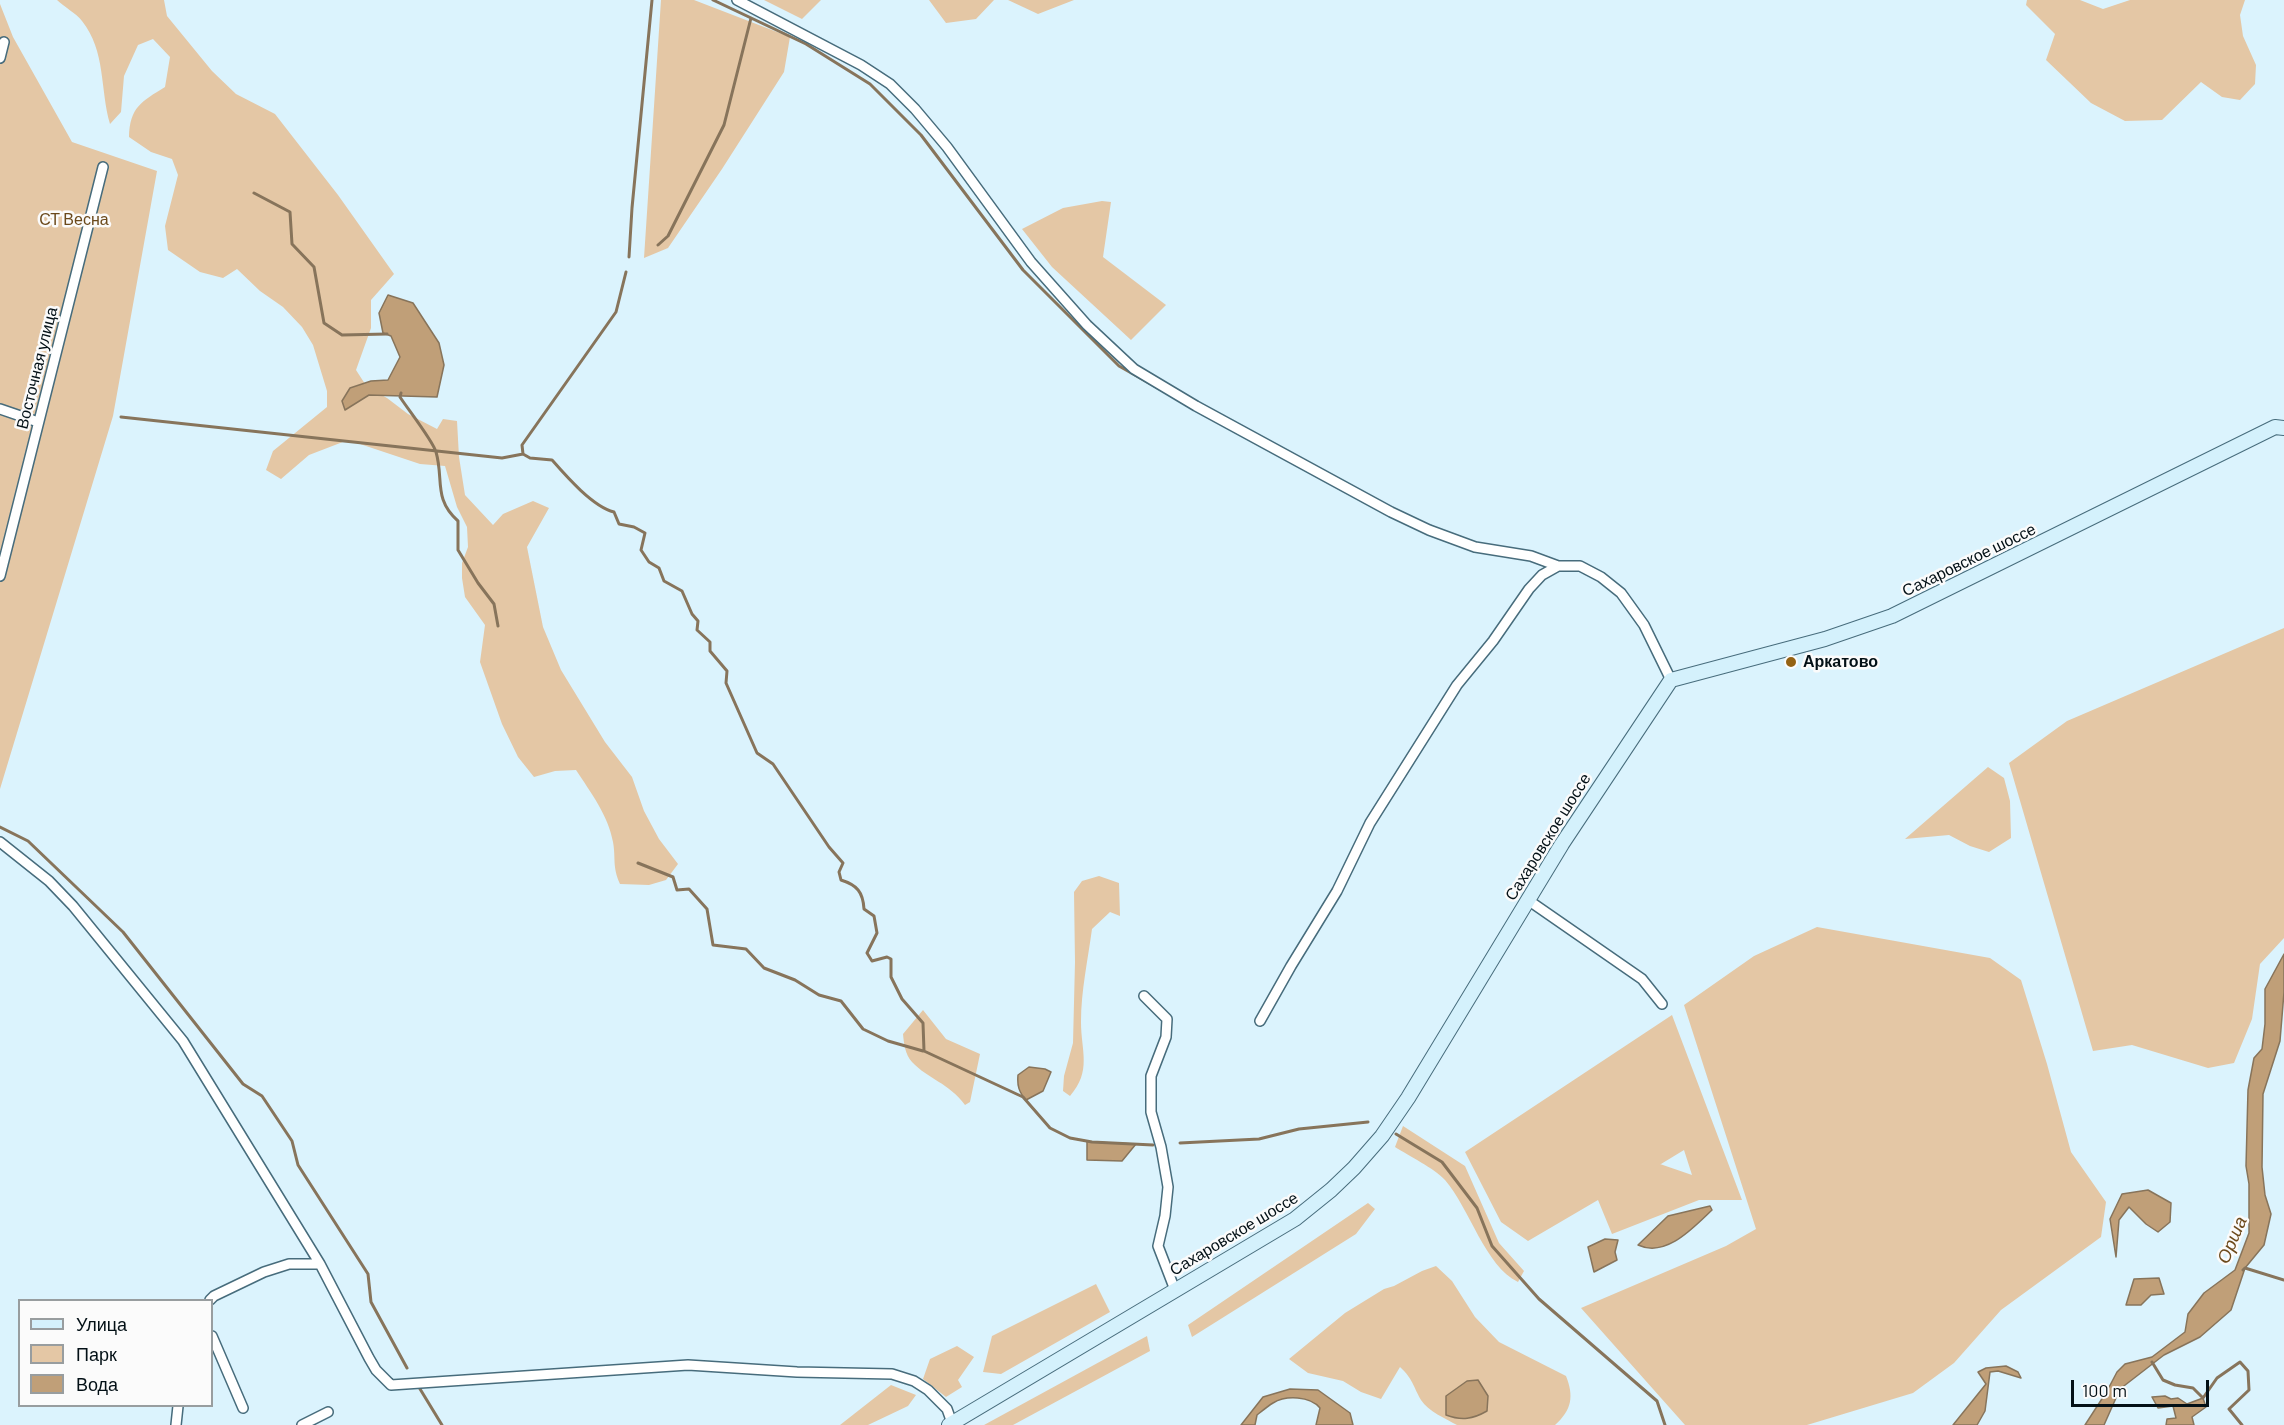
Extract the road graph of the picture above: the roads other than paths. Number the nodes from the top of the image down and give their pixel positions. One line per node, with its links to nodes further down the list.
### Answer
1 (737, 0): 8 (street)
2 (4, 42): 3 (street)
3 (0, 58)
4 (103, 167): 6 (street, Восточная улица)
5 (0, 410): 6 (street)
6 (38, 422): 9 (street, Восточная улица)
7 (2284, 428): 10 (main road, Сахаровское шоссе)
8 (1558, 566): 10 (street); 15 (street)
9 (0, 576)
10 (1671, 680): 12 (main road, Сахаровское шоссе)
11 (0, 842): 16 (street)
12 (1528, 900): 14 (street); 17 (main road, Сахаровское шоссе)
13 (1144, 996): 17 (street)
14 (1662, 1004)
15 (1260, 1021)
16 (320, 1264): 18 (street); 23 (street)
17 (1175, 1290): 23 (main road, Сахаровское шоссе)
18 (211, 1299)
19 (213, 1338): 21 (street)
20 (178, 1407): 24 (street)
21 (243, 1408)
22 (328, 1412): 25 (street)
23 (951, 1424)
24 (176, 1425)
25 (302, 1425)

